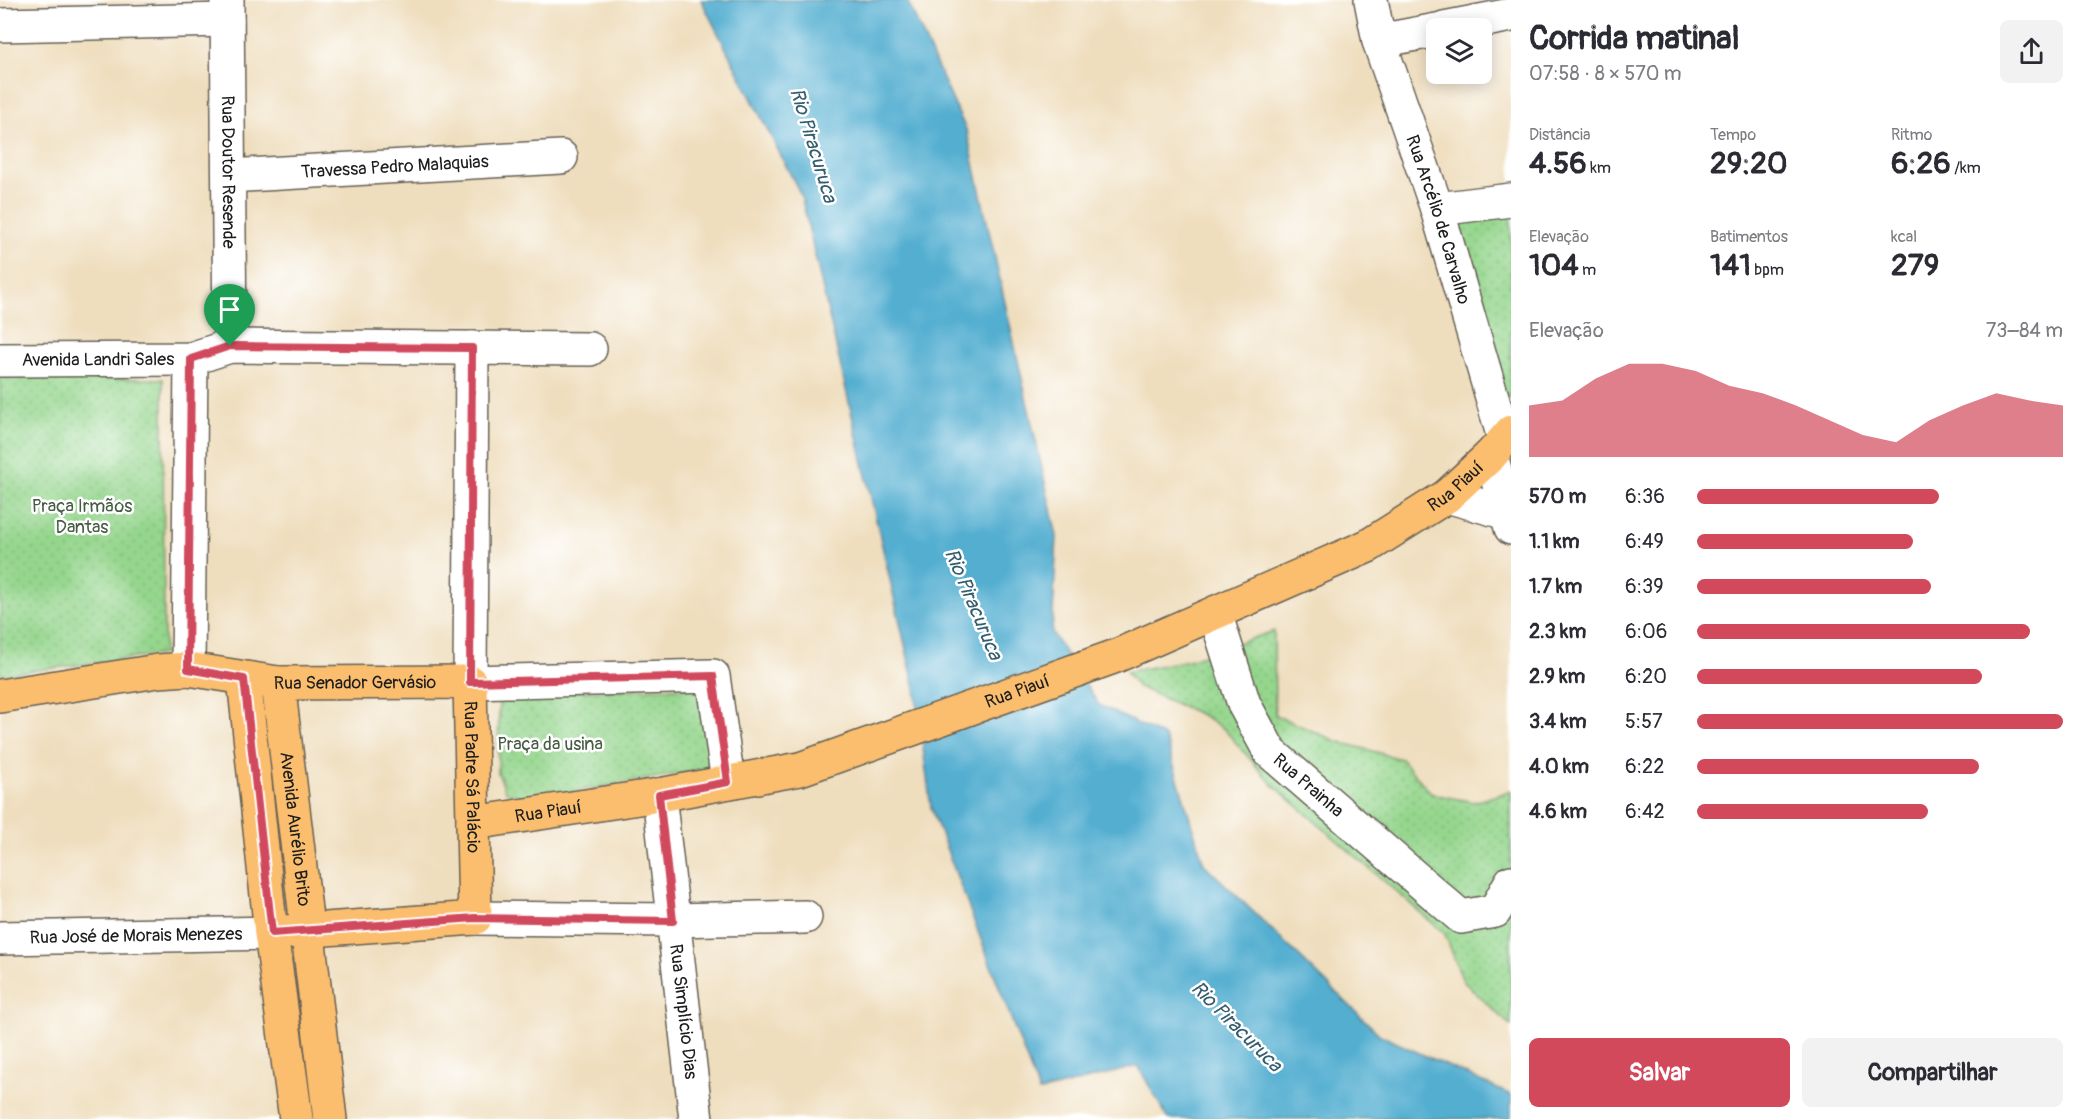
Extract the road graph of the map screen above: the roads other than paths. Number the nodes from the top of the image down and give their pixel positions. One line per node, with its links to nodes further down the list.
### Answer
1 (1371, 0): 7 (street, Rua Arcélio de Carvalho)
2 (227, 10): 5 (street); 9 (street, Rua Doutor Resende)
3 (1511, 15): 4 (street)
4 (1492, 19)
5 (0, 26)
6 (1426, 32): 7 (street)
7 (1379, 41): 11 (street, Rua Arcélio de Carvalho)
8 (561, 158): 9 (street, Travessa Pedro Malaquias)
9 (229, 176): 12 (street, Rua Doutor Resende)
10 (1511, 200): 11 (street)
11 (1437, 209): 17 (street, Rua Arcélio de Carvalho)
12 (230, 346): 13 (street, Avenida Landri Sales); 15 (street, Avenida Landri Sales)
13 (472, 348): 14 (street, Avenida Landri Sales); 24 (street, Rua Padre Sá Palácio)
14 (590, 349)
15 (191, 359): 16 (street, Avenida Landri Sales); 21 (street)
16 (0, 360)
17 (1502, 442): 18 (main road, Rua Piauí); 19 (street, Rua Arcélio de Carvalho)
18 (1447, 496): 19 (street); 20 (main road, Rua Piauí)
19 (1509, 521)
20 (1215, 613): 26 (main road, Rua Piauí); 29 (street, Rua Prainha)
21 (188, 669): 22 (main road, Rua Senador Gervásio); 25 (main road, Rua Senador Gervásio)
22 (244, 679): 23 (main road, Rua Senador Gervásio); 34 (main road, Avenida Aurélio Brito)
23 (278, 682): 24 (main road, Rua Senador Gervásio); 33 (main road, Avenida Aurélio Brito)
24 (470, 682): 26 (street, Rua Senador Gervásio); 28 (main road, Rua Padre Sá Palácio)
25 (0, 696)
26 (728, 782): 27 (main road, Rua Piauí)
27 (659, 795): 28 (main road, Rua Piauí); 32 (street, Rua Simplício Dias)
28 (473, 824): 31 (main road, Rua Padre Sá Palácio)
29 (1511, 882)
30 (805, 916): 32 (street)
31 (475, 918): 32 (street); 33 (main road)
32 (673, 921): 38 (street, Rua Simplício Dias)
33 (308, 930): 34 (main road); 37 (main road, Avenida Aurélio Brito)
34 (272, 933): 35 (street, Rua José de Morais Menezes); 36 (main road, Avenida Aurélio Brito)
35 (0, 938)
36 (296, 1119)
37 (330, 1119)
38 (696, 1119)

